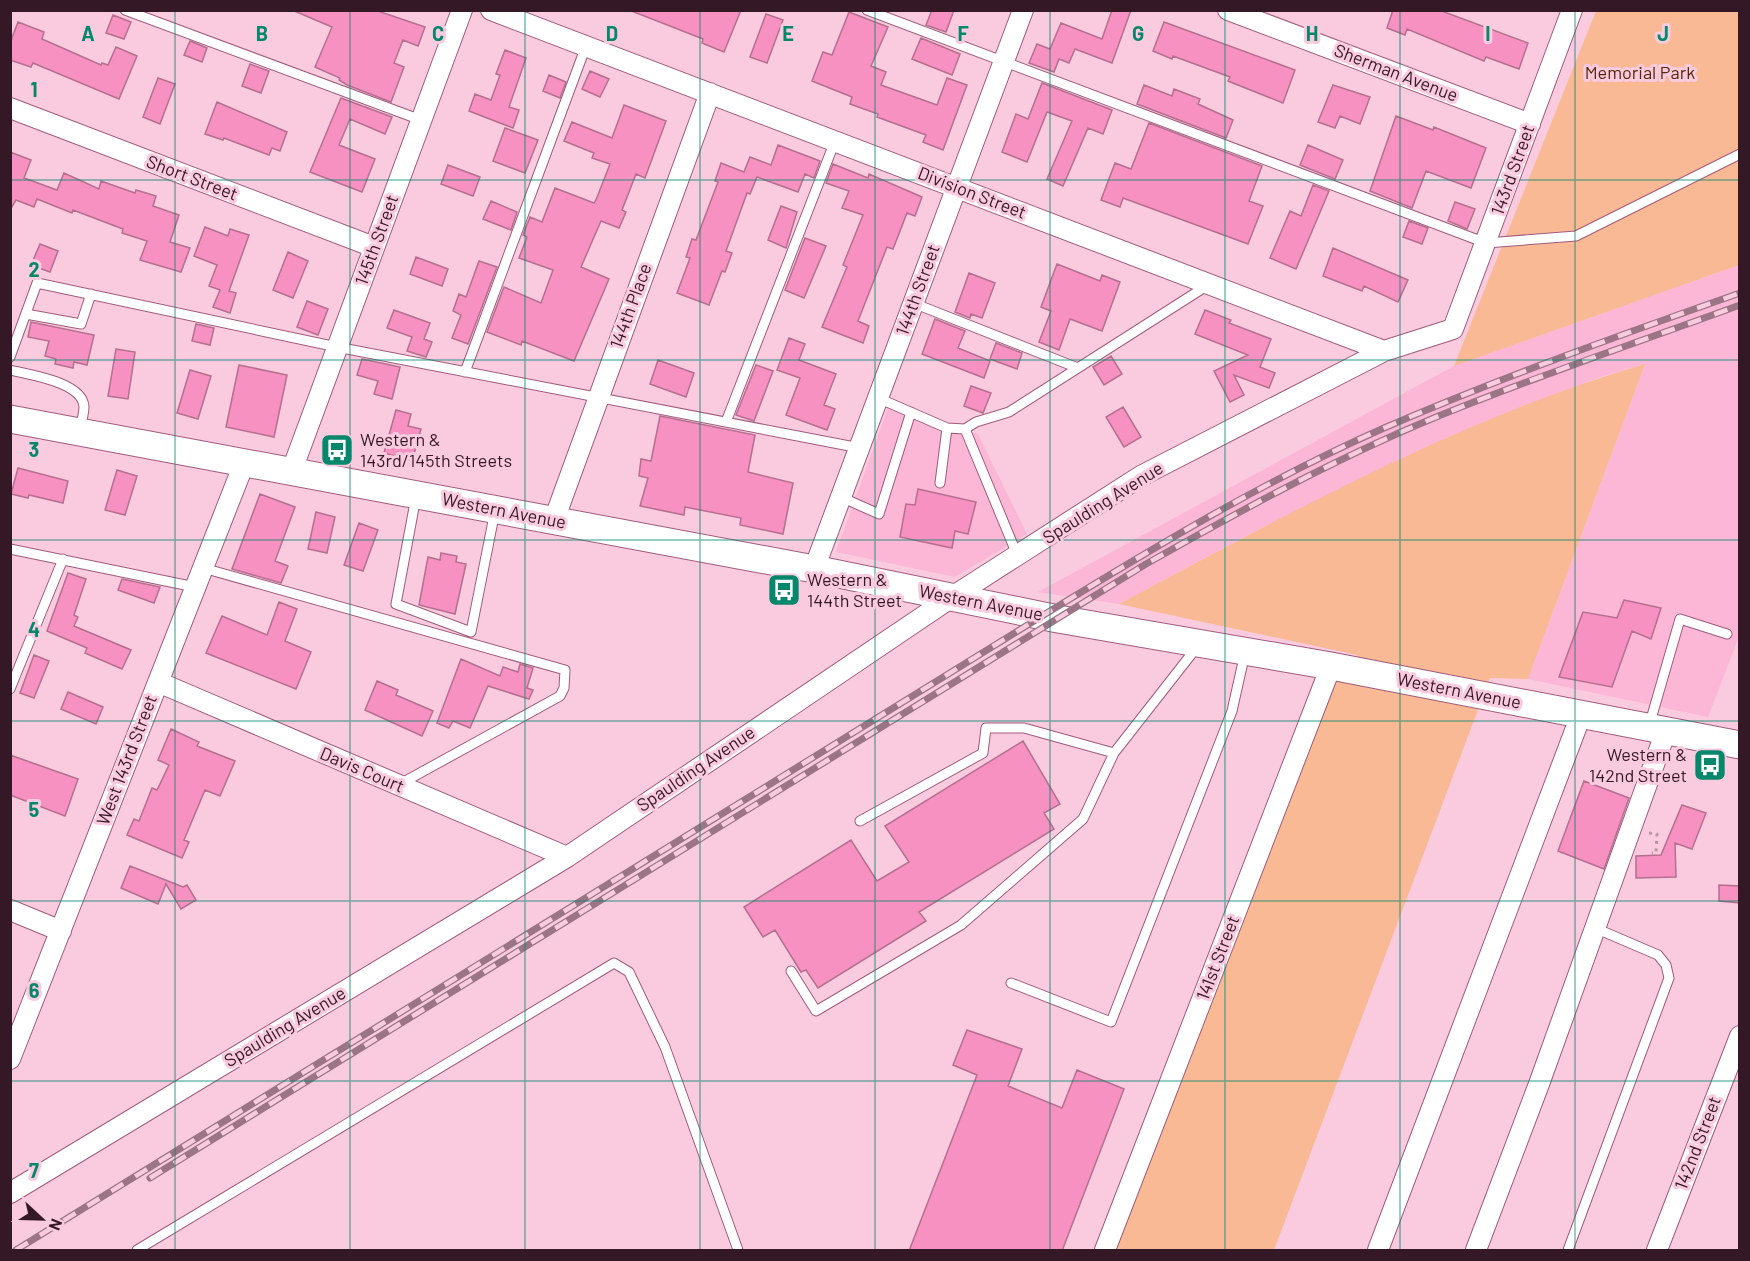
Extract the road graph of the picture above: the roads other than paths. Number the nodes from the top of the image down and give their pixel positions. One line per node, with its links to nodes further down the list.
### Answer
1 (125, 10): 12 (lane)
2 (462, 10): 12 (street, 145th Street)
3 (491, 10): 8 (street, Division Street)
4 (867, 10): 9 (lane)
5 (1023, 10): 9 (street, 144th Street)
6 (1228, 10): 13 (street, Sherman Avenue)
7 (1572, 10): 13 (street, 143rd Street)
8 (586, 46): 10 (street, Division Street); 28 (lane)
9 (1004, 62): 16 (street, 144th Street); 17 (lane)
10 (710, 93): 14 (street, Division Street); 29 (street, 144th Place)
11 (10, 108): 18 (street, Short Street)
12 (421, 120): 18 (street, 145th Street)
13 (1530, 124): 17 (street, 143rd Street)
14 (835, 141): 16 (street, Division Street); 33 (lane)
15 (1740, 154): 17 (lane)
16 (957, 187): 19 (street, Division Street); 21 (street, 144th Street)
17 (1486, 243): 24 (street, 143rd Street)
18 (374, 247): 23 (street, 145th Street)
19 (1210, 284): 24 (street, Division Street); 26 (lane)
20 (91, 294): 22 (lane); 22 (lane); 23 (lane)
21 (913, 303): 26 (lane); 30 (street, 144th Street)
22 (26, 314): 25 (lane)
23 (337, 347): 28 (lane); 39 (street, 145th Street)
24 (1384, 351): 46 (street, Spaulding Avenue)
25 (10, 357)
26 (1078, 368): 35 (lane)
27 (10, 370): 36 (lane)
28 (465, 372): 29 (lane)
29 (598, 398): 33 (lane); 44 (street, 144th Place)
30 (878, 398): 31 (lane); 37 (street, 144th Street)
31 (910, 412): 34 (lane); 42 (lane)
32 (10, 419): 36 (main road, Western Avenue)
33 (726, 422): 37 (lane)
34 (947, 428): 35 (lane); 40 (lane)
35 (965, 429): 46 (lane)
36 (79, 431): 38 (main road, Western Avenue)
37 (860, 448): 42 (street, 144th Street)
38 (245, 461): 39 (main road, Western Avenue); 48 (street, West 143rd Street)
39 (292, 470): 41 (main road, Western Avenue)
40 (940, 483)
41 (416, 494): 43 (main road, Western Avenue); 43 (lane)
42 (841, 497): 49 (street, 144th Street)
43 (495, 509): 44 (main road, Western Avenue)
44 (554, 520): 49 (main road, Western Avenue)
45 (10, 549): 47 (lane)
46 (1018, 557): 51 (street, Spaulding Avenue)
47 (63, 560): 50 (lane); 57 (lane)
48 (203, 568): 50 (street, West 143rd Street); 62 (lane)
49 (814, 570): 51 (main road, Western Avenue)
50 (195, 587): 56 (street, West 143rd Street)
51 (952, 597): 53 (main road, Western Avenue); 64 (street, Spaulding Avenue)
52 (1726, 633): 59 (lane)
53 (1201, 643): 54 (main road, Western Avenue); 61 (lane)
54 (1245, 651): 55 (main road, Western Avenue); 69 (lane)
55 (1331, 666): 58 (main road, Western Avenue); 75 (street, 141st Street)
56 (158, 682): 62 (street, Davis Court); 67 (street, West 143rd Street)
57 (10, 689)
58 (1581, 715): 59 (main road, Western Avenue); 76 (street)
59 (1657, 730): 60 (main road, Western Avenue); 66 (street)
60 (1740, 745)
61 (1114, 753): 63 (lane); 68 (lane)
62 (397, 785): 64 (street, Davis Court)
63 (860, 821)
64 (567, 857): 72 (street, Spaulding Avenue)
65 (10, 910): 67 (street)
66 (1595, 928): 77 (street); 78 (lane)
67 (61, 931): 71 (street, West 143rd Street)
68 (791, 971)
69 (1011, 983)
70 (1740, 1036): 79 (street, 142nd Street)
71 (10, 1059)
72 (10, 1193)
73 (136, 1251): 74 (lane)
74 (738, 1251)
75 (1105, 1251)
76 (1378, 1251)
77 (1476, 1251)
78 (1568, 1251)
79 (1657, 1251)

